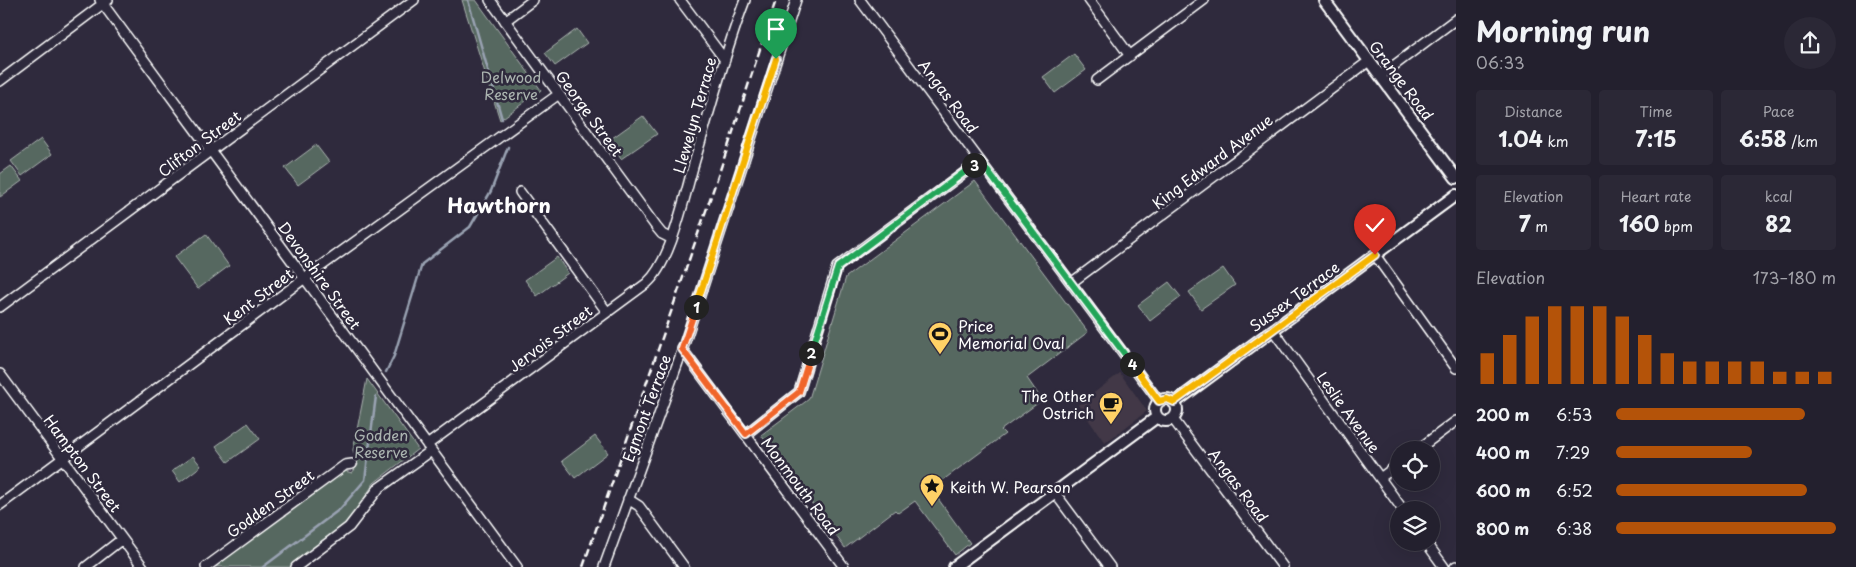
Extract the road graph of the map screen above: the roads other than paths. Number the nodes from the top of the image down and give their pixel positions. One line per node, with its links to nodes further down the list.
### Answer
1 (414, 0): 21 (street, Clifton Street)
2 (490, 0): 13 (street, George Street)
3 (533, 0): 13 (street)
4 (680, 0): 15 (street)
5 (745, 0): 15 (street, Llewelyn Terrace)
6 (796, 0): 33 (street, Egmont Terrace)
7 (861, 0): 22 (street, Angas Road)
8 (1089, 0): 14 (street)
9 (1204, 0): 14 (street)
10 (1324, 0): 16 (street, Grange Road)
11 (104, 1): 19 (street); 21 (street, Devonshire Street)
12 (1456, 19): 17 (street)
13 (505, 21): 20 (street, George Street)
14 (1130, 56): 18 (street)
15 (724, 60): 26 (street, Llewelyn Terrace)
16 (1369, 61): 17 (street, Grange Road); 29 (street, King Edward Avenue)
17 (1380, 76): 23 (street, Grange Road)
18 (1098, 80)
19 (0, 81)
20 (559, 94): 26 (street, George Street); 28 (street, Kent Street)
21 (212, 151): 28 (street, Devonshire Street); 30 (street, Clifton Street)
22 (980, 161): 29 (street, Angas Road); 41 (street)
23 (1456, 178)
24 (520, 192): 31 (street)
25 (1456, 195): 27 (street, Sussex Terrace)
26 (672, 239): 31 (street, Jervois Street)
27 (1375, 255): 32 (street, Sussex Terrace); 34 (street)
28 (305, 278): 43 (street, Devonshire Street); 44 (street, Kent Street)
29 (1071, 282): 36 (street, Angas Road)
30 (0, 307)
31 (607, 312): 43 (street, Jervois Street)
32 (1273, 330): 37 (street, Sussex Terrace); 47 (street, Leslie Avenue)
33 (682, 349): 41 (street, Monmouth Road); 49 (street, Egmont Terrace)
34 (1456, 368)
35 (0, 374): 44 (street, Hampton Street)
36 (1159, 401): 37 (street); 38 (street)
37 (1174, 402): 39 (street)
38 (1157, 417): 39 (street); 48 (street)
39 (1173, 419): 64 (street, Angas Road)
40 (1456, 421): 42 (street)
41 (746, 434): 61 (street, Monmouth Road)
42 (1429, 441)
43 (429, 448): 57 (street, Jervois Street); 58 (street, Devonshire Street)
44 (62, 459): 51 (street, Kent Street); 52 (street, Hampton Street)
45 (352, 464): 56 (street, Godden Street)
46 (1390, 471): 47 (street)
47 (1380, 478): 50 (street, Leslie Avenue)
48 (1055, 492): 62 (street); 63 (street)
49 (628, 498): 59 (street, Egmont Terrace); 60 (street)
50 (1397, 501)
51 (0, 505)
52 (122, 539): 54 (street); 55 (street, Hampton Street)
53 (1432, 551): 65 (street)
54 (86, 567)
55 (143, 567)
56 (206, 567)
57 (296, 567)
58 (517, 567)
59 (604, 567)
60 (684, 567)
61 (844, 567)
62 (954, 567)
63 (1110, 567)
64 (1283, 567)
65 (1444, 567)

